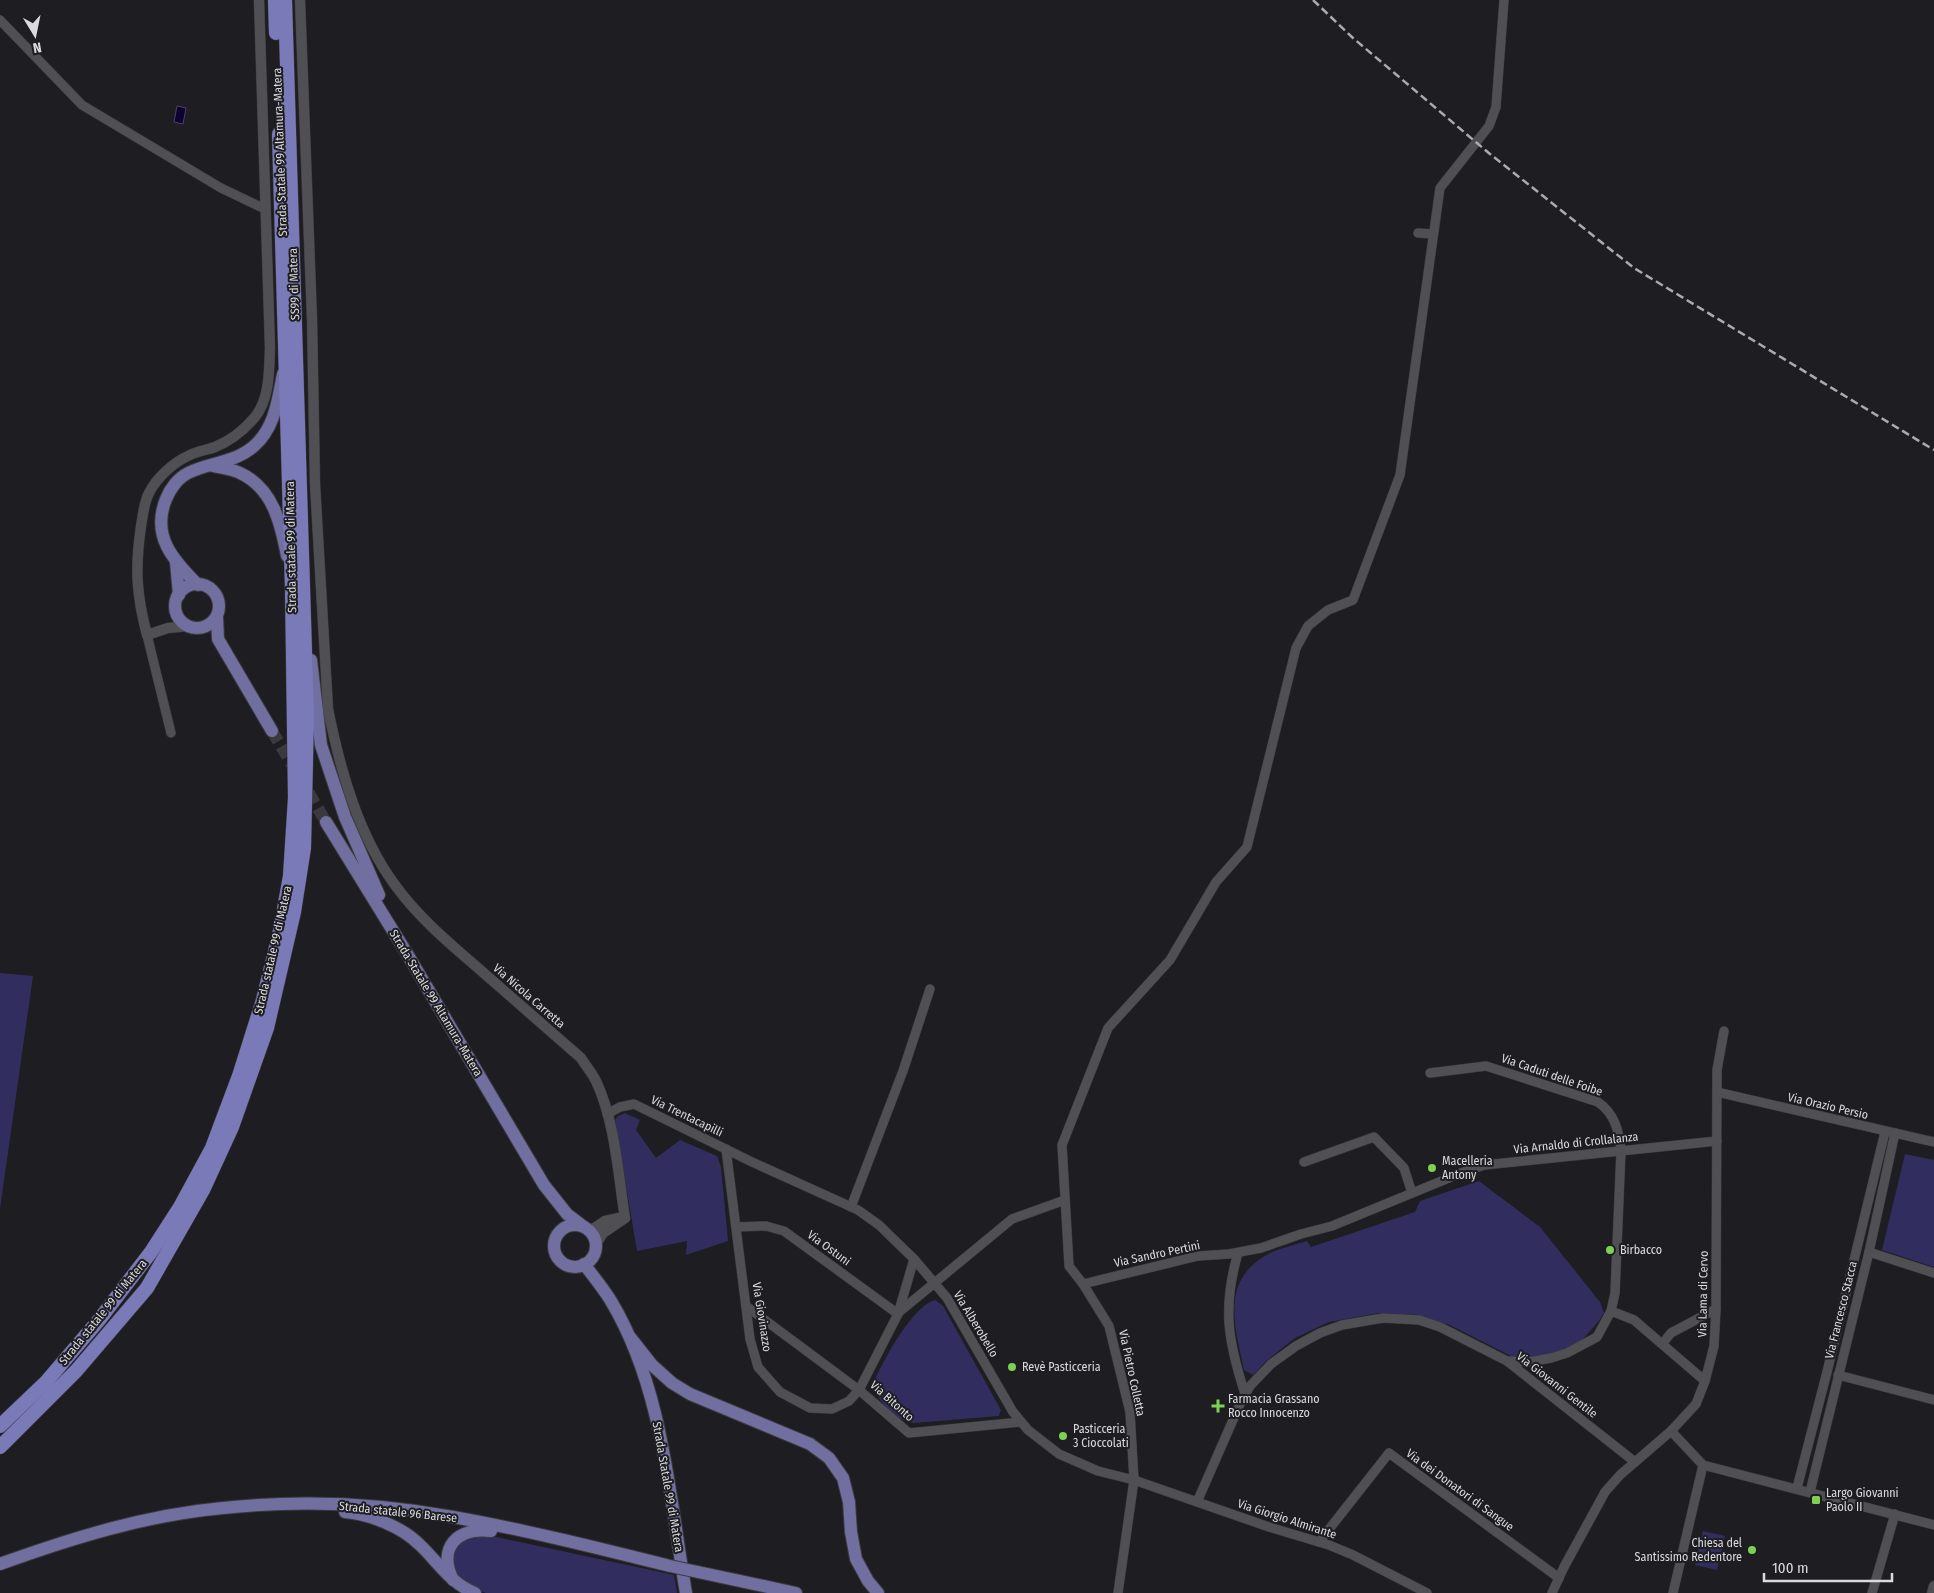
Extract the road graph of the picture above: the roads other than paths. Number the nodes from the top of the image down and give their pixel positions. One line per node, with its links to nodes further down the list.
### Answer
1 (259, 0): 7 (street)
2 (275, 0): 10 (highway, Strada Statale 99 Altamura-Matera)
3 (285, 0): 13 (highway, SS99 di Matera)
4 (300, 0): 31 (street, Via Nicola Carretta)
5 (1504, 0): 9 (street, Via Pietro Colletta)
6 (0, 20): 7 (street)
7 (265, 209): 21 (street)
8 (1418, 232): 9 (street)
9 (1433, 234): 41 (street, Via Pietro Colletta)
10 (285, 364): 11 (main road); 15 (highway, Strada statale 99 di Matera)
11 (211, 466): 12 (main road); 15 (main road)
12 (176, 562): 14 (main road); 16 (main road)
13 (304, 568): 26 (main road); 69 (highway, Strada statale 99 di Matera)
14 (198, 584): 16 (main road); 17 (main road)
15 (292, 589): 67 (highway, Strada statale 99 di Matera)
16 (179, 595): 18 (main road)
17 (217, 617): 19 (main road); 22 (main road)
18 (178, 618): 19 (main road); 20 (street)
19 (194, 627): 20 (street); 22 (main road)
20 (168, 628): 21 (street)
21 (147, 635): 24 (street)
22 (218, 639): 23 (main road)
23 (272, 731)
24 (171, 733)
25 (326, 822): 26 (main road, Strada Statale 99 Altamura-Matera)
26 (406, 952): 39 (main road, Strada Statale 99 Altamura-Matera)
27 (930, 989): 42 (street)
28 (1724, 1031): 30 (street, Via Lama di Cervo)
29 (1430, 1073): 37 (street, Via Caduti delle Foibe)
30 (1717, 1092): 32 (street, Via Orazio Persio); 34 (street, Via Lama di Cervo)
31 (607, 1114): 36 (street, Via Trentacapilli); 43 (street)
32 (1885, 1132): 33 (street, Via Orazio Persio); 73 (street, Via Francesco Stacca)
33 (1895, 1133): 35 (street, Via Orazio Persio); 47 (street, Via Francesco Stacca)
34 (1717, 1141): 37 (street, Via Arnaldo di Crollalanza); 55 (street, Via Lama di Cervo)
35 (1934, 1142)
36 (726, 1149): 42 (street, Via Trentacapilli); 44 (street, Via Giovinazzo)
37 (1621, 1151): 40 (street, Via Arnaldo di Crollalanza); 56 (street, Via Caduti delle Foibe)
38 (1304, 1162): 40 (street)
39 (544, 1185): 45 (main road, Strada Statale 99 Altamura-Matera); 46 (main road, Strada Statale 99 Altamura-Matera)
40 (1412, 1193): 48 (street, Via Arnaldo di Crollalanza)
41 (1065, 1200): 52 (street, Via Bitonto); 53 (street, Via Pietro Colletta)
42 (851, 1207): 50 (street, Via Trentacapilli)
43 (625, 1218): 46 (street); 49 (street)
44 (736, 1227): 54 (street, Via Giovinazzo); 57 (street, Via Ostuni)
45 (562, 1229): 46 (main road); 49 (main road)
46 (587, 1229): 49 (main road)
47 (1869, 1252): 51 (street); 61 (street, Via Francesco Stacca)
48 (1238, 1253): 53 (street, Via Sandro Pertini); 64 (street)
49 (591, 1255): 58 (main road, Strada Statale 99 di Matera)
50 (914, 1259): 52 (street, Via Trentacapilli); 57 (street, Via Bitonto)
51 (1934, 1273)
52 (934, 1284): 57 (street, Via Bitonto); 66 (street, Via Alberobello)
53 (1083, 1284): 72 (street, Via Pietro Colletta)
54 (746, 1306): 63 (street); 63 (street, Via Giovinazzo)
55 (1716, 1310): 59 (street); 62 (street, Via Lama di Cervo)
56 (1612, 1311): 59 (street); 60 (street, Via Caduti delle Foibe)
57 (898, 1314): 63 (street, Via Bitonto)
58 (630, 1337): 86 (main road, Strada Statale 99 di Matera); 88 (main road)
59 (1662, 1344): 62 (street)
60 (1507, 1361): 64 (street, Via Giovanni Gentile); 70 (street, Via Giovanni Gentile)
61 (1838, 1375): 65 (street); 74 (street, Via Francesco Stacca)
62 (1705, 1381): 68 (street, Via Lama di Cervo)
63 (859, 1390): 66 (street, Via Bitonto)
64 (1246, 1394): 75 (street, Via Giovanni Gentile)
65 (1934, 1400)
66 (1021, 1422): 72 (street, Via Alberobello)
67 (0, 1426)
68 (1671, 1431): 70 (street, Via Lama di Cervo); 71 (street)
69 (0, 1447)
70 (1635, 1462): 82 (street, Via Lama di Cervo)
71 (1703, 1465): 73 (street); 92 (street)
72 (1134, 1480): 75 (street, Via Giorgio Almirante); 89 (street, Via Pietro Colletta)
73 (1797, 1488): 74 (street)
74 (1810, 1492): 77 (street)
75 (1197, 1502): 80 (street, Via Giorgio Almirante)
76 (268, 1505): 79 (main road, Strada statale 96 Barese); 81 (main road, Strada statale 96 Barese); 83 (main road)
77 (1895, 1514): 78 (street); 93 (street)
78 (1934, 1525)
79 (572, 1542): 83 (main road); 87 (main road, Strada statale 96 Barese, bridge)
80 (1319, 1542): 82 (street, Via dei Donatori di Sangue); 90 (street, Via Giorgio Almirante)
81 (0, 1564)
82 (1559, 1578): 91 (street, Via Lama di Cervo)
83 (454, 1582): 85 (main road)
84 (1934, 1586): 94 (street)
85 (475, 1593)
86 (686, 1593)
87 (796, 1593)
88 (878, 1593)
89 (1118, 1593)
90 (1427, 1593)
91 (1552, 1593)
92 (1673, 1593)
93 (1872, 1593)
94 (1932, 1593)

